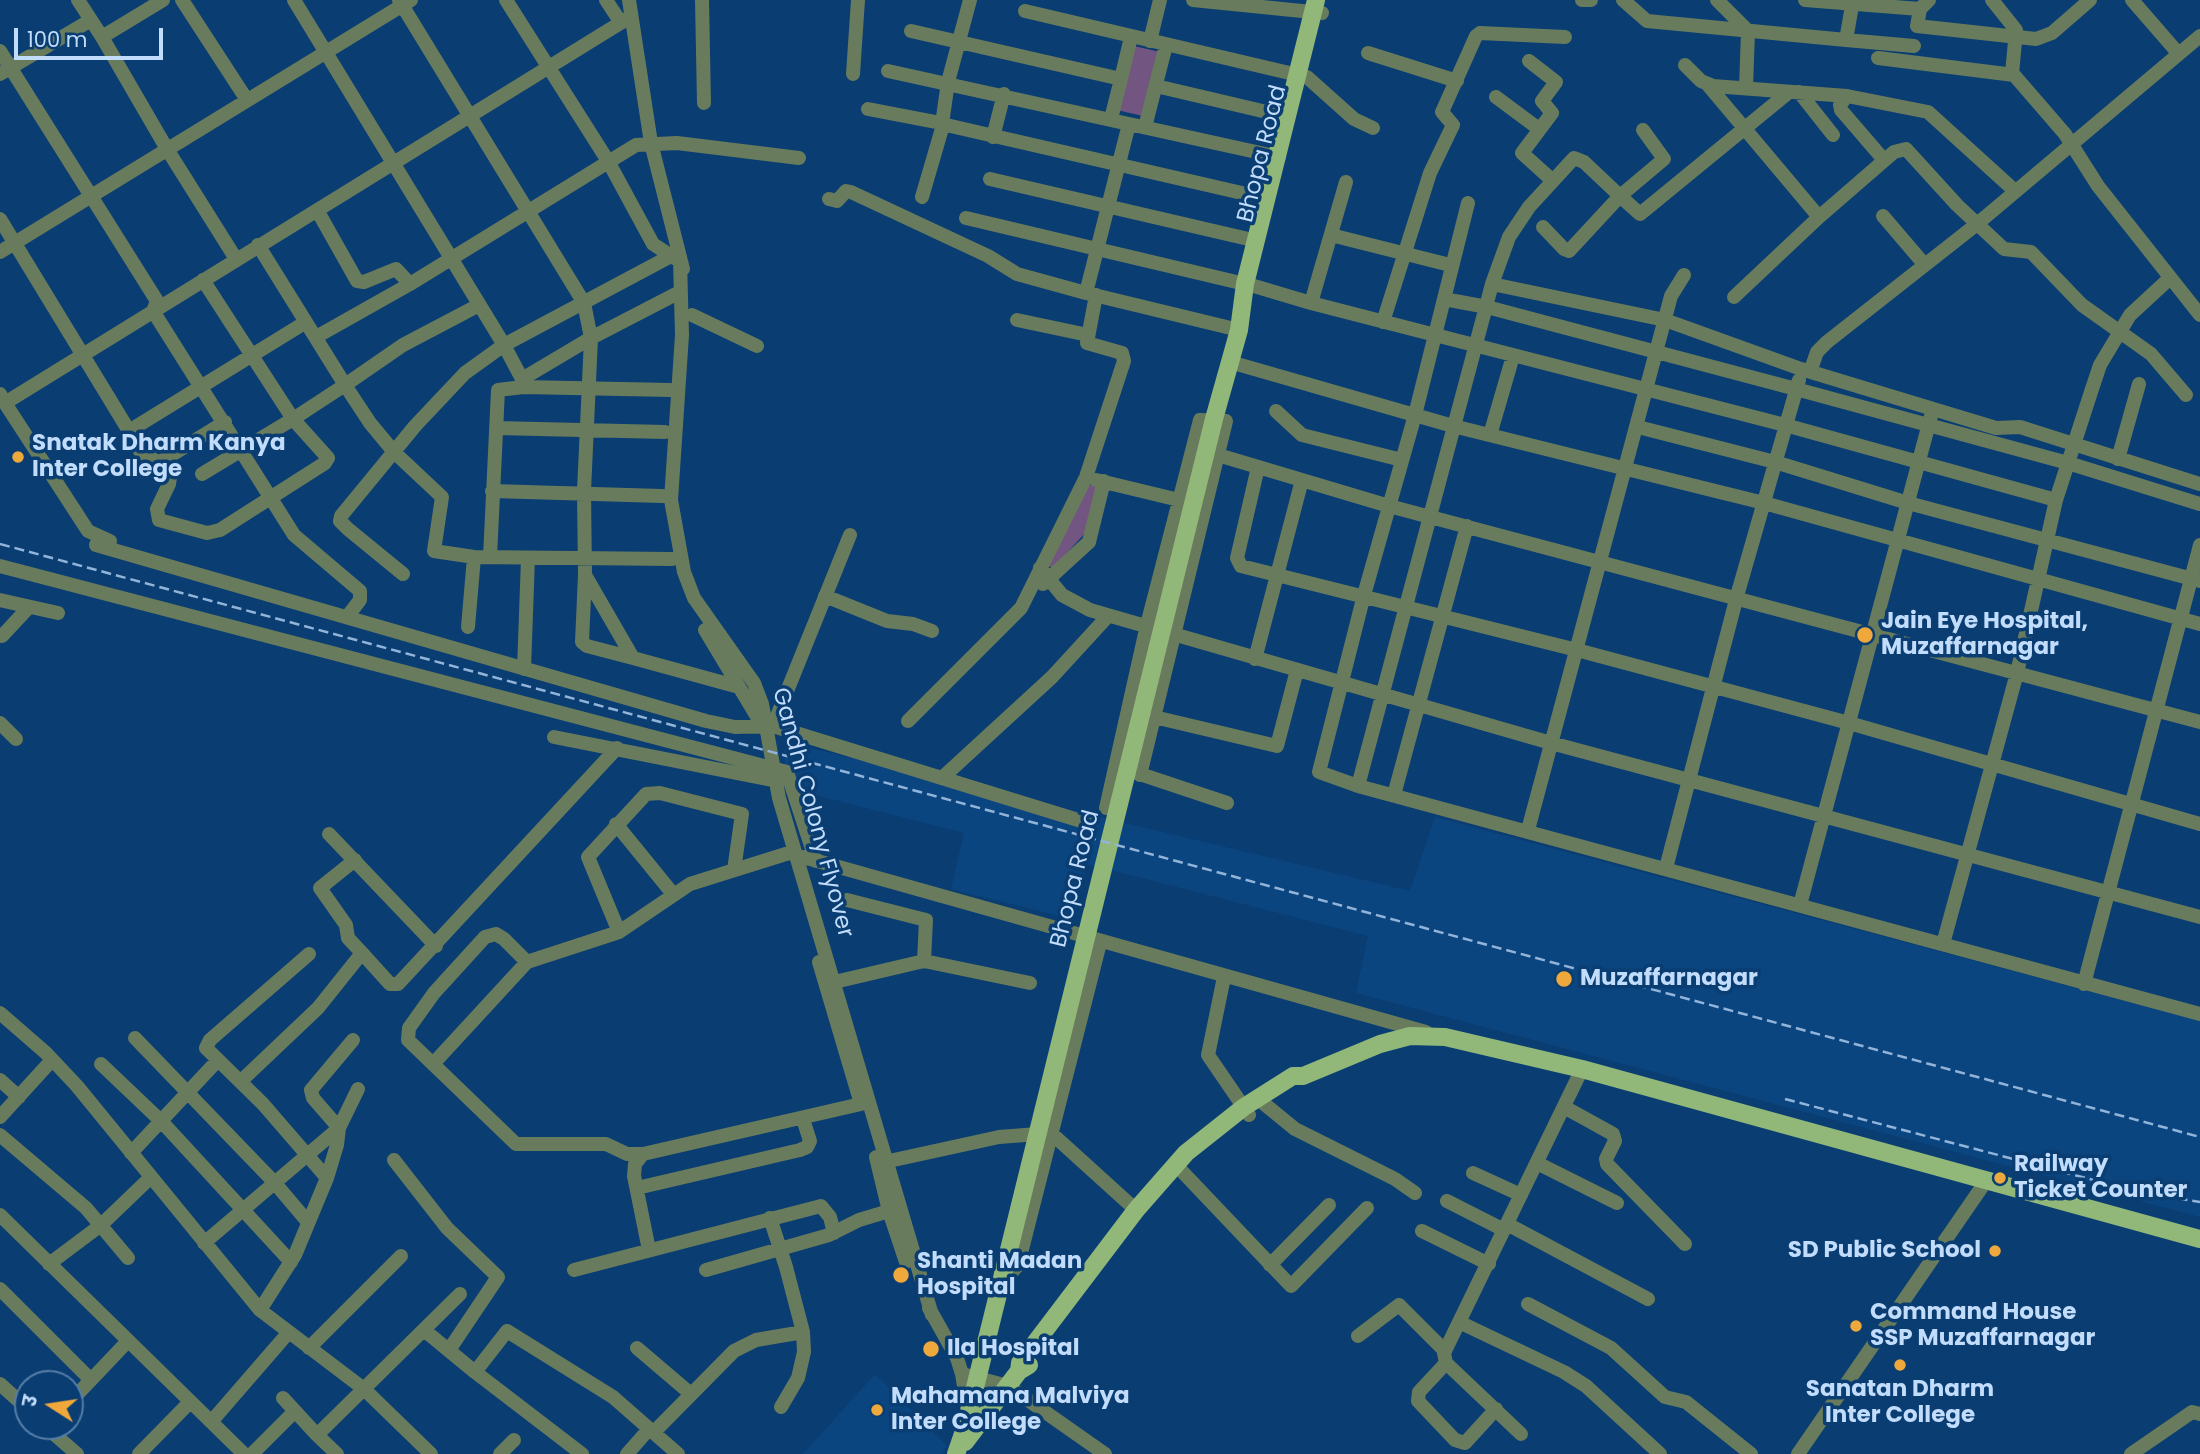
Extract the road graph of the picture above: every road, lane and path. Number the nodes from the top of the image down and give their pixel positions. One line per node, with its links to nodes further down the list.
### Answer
1 (78, 0): 26 (street)
2 (163, 0): 32 (street)
3 (181, 0): 65 (street)
4 (294, 0): 42 (street)
5 (506, 0): 49 (street)
6 (606, 0): 27 (street)
7 (629, 0): 27 (street)
8 (702, 0): 66 (street)
9 (858, 0): 52 (street)
10 (970, 0): 36 (street)
11 (1160, 0): 37 (street)
12 (1193, 0): 24 (street)
13 (1582, 0): 14 (street)
14 (1591, 0)
15 (1623, 0): 30 (street)
16 (1717, 0): 30 (street)
17 (1805, 0): 22 (street)
18 (1992, 0): 31 (street)
19 (2090, 0): 31 (street)
20 (2132, 0): 44 (street)
21 (404, 2): 42 (street); 68 (street)
22 (1852, 2): 23 (street); 35 (street)
23 (1924, 4): 28 (street)
24 (1319, 6): 54 (main road, Bhopa Road)
25 (1025, 11): 33 (street)
26 (91, 20): 32 (street); 50 (street)
27 (626, 20): 49 (street); 80 (street)
28 (1917, 26): 31 (street); 40 (street)
29 (911, 31): 36 (street)
30 (1748, 31): 35 (street); 60 (street)
31 (2018, 36): 53 (street)
32 (102, 37): 82 (street)
33 (1131, 37): 37 (street); 55 (street)
34 (1565, 37): 56 (street)
35 (1846, 40): 40 (street)
36 (959, 41): 55 (street); 57 (street)
37 (1150, 41): 39 (street)
38 (2198, 42): 44 (street)
39 (1166, 45): 54 (street); 59 (street)
40 (1914, 46): 47 (street)
41 (0, 51): 50 (street)
42 (325, 52): 65 (street); 87 (street)
43 (1368, 53): 56 (street)
44 (2178, 53): 81 (street)
45 (1878, 58): 47 (street)
46 (1528, 61): 76 (street)
47 (1912, 61): 53 (street)
48 (1685, 65): 58 (street)
49 (550, 67): 68 (street); 86 (street)
50 (5, 71): 93 (street)
51 (888, 71): 57 (street)
52 (853, 74)
53 (2012, 75): 81 (street)
54 (1303, 76): 69 (main road, Bhopa Road); 75 (street); 125 (main road, Bhopa Road)
55 (1121, 79): 70 (street)
56 (1457, 80): 114 (street)
57 (948, 82): 62 (street); 71 (street)
58 (1708, 85): 60 (street); 74 (street)
59 (1156, 86): 69 (street); 73 (street)
60 (1745, 88): 61 (street)
61 (1794, 92): 63 (street); 74 (street); 78 (street)
62 (1004, 94): 70 (street); 79 (street)
63 (1847, 96): 85 (street); 92 (street)
64 (1496, 97): 76 (street)
65 (247, 100): 82 (street)
66 (704, 103)
67 (868, 109): 71 (street)
68 (472, 115): 87 (street); 101 (street)
69 (1288, 117): 83 (main road, Bhopa Road)
70 (1111, 119): 72 (street)
71 (942, 124): 79 (street); 95 (street)
72 (1129, 124): 73 (street); 88 (street)
73 (1145, 127): 83 (street)
74 (1744, 127): 94 (street); 103 (street)
75 (1373, 128)
76 (1539, 129): 90 (street)
77 (1643, 130): 94 (street)
78 (1833, 135)
79 (993, 137): 88 (street)
80 (651, 142): 84 (street); 86 (street); 115 (street)
81 (2071, 146): 92 (street); 121 (street)
82 (167, 149): 93 (street); 116 (street)
83 (1279, 157): 97 (main road, Bhopa Road)
84 (799, 158)
85 (1884, 160): 103 (street); 106 (street)
86 (608, 161): 101 (street); 115 (street)
87 (391, 164): 100 (street); 117 (street)
88 (1118, 166): 97 (street); 99 (street)
89 (989, 179): 99 (street)
90 (1553, 181): 94 (street); 124 (street)
91 (1346, 182): 108 (street)
92 (2015, 191): 106 (street)
93 (91, 196): 110 (street); 134 (street)
94 (1620, 196): 107 (street)
95 (922, 197)
96 (829, 199): 127 (street)
97 (1268, 200): 109 (main road, Bhopa Road)
98 (1468, 203): 119 (street)
99 (1108, 208): 109 (street); 112 (street)
100 (317, 209): 111 (street); 123 (street)
101 (528, 209): 117 (street); 130 (street)
102 (1883, 216): 118 (street)
103 (1819, 217): 128 (street)
104 (966, 218): 112 (street)
105 (0, 219): 110 (street)
106 (1977, 224): 118 (street); 142 (street)
107 (1543, 227)
108 (1331, 235): 114 (street); 131 (street)
109 (1257, 241): 125 (main road, Bhopa Road)
110 (15, 243): 113 (street); 152 (street)
111 (258, 245): 116 (street); 139 (street)
112 (1097, 250): 125 (street); 127 (street)
113 (0, 252)
114 (1405, 255): 119 (street); 140 (street)
115 (675, 258): 126 (street); 130 (street); 135 (street)
116 (236, 259): 122 (street)
117 (451, 259): 123 (street); 132 (street)
118 (1924, 264): 155 (street)
119 (1450, 265): 129 (street)
120 (1684, 275): 138 (street)
121 (2170, 278): 136 (street); 142 (street)
122 (203, 280): 134 (street); 150 (street)
123 (410, 284): 145 (street)
124 (1492, 284): 133 (street); 138 (street)
125 (1250, 285): 131 (street); 141 (main road, Bhopa Road)
126 (676, 294): 146 (street); 162 (street)
127 (1091, 294): 141 (street); 143 (street)
128 (1734, 297)
129 (1444, 299): 133 (street); 144 (street)
130 (584, 303): 146 (street); 147 (street)
131 (1311, 303): 140 (street)
132 (479, 304): 147 (street); 158 (street)
133 (1487, 307): 149 (street); 151 (street)
134 (153, 311): 152 (street); 159 (street)
135 (687, 312): 148 (street); 192 (street); 381 (street, Gandhi Colony Flyover)
136 (2200, 315)
137 (1017, 320): 143 (street)
138 (1665, 320): 151 (street); 155 (street)
139 (306, 321): 145 (street); 150 (street)
140 (1383, 322): 144 (street)
141 (1241, 323): 154 (main road, Bhopa Road)
142 (2118, 332): 164 (street); 181 (street)
143 (1088, 335): 195 (street)
144 (1435, 336): 149 (street); 168 (street)
145 (316, 337): 158 (street)
146 (591, 338): 156 (street); 160 (street)
147 (504, 345): 156 (street); 183 (street)
148 (757, 346)
149 (1476, 347): 153 (street); 174 (street)
150 (252, 354): 159 (street); 169 (street)
151 (1656, 354): 161 (street); 163 (street)
152 (82, 355): 165 (street); 178 (street)
153 (1513, 356): 163 (street); 180 (street)
154 (1230, 362): 168 (street); 171 (main road, Bhopa Road)
155 (1806, 370): 161 (street); 166 (street)
156 (523, 383): 160 (street); 176 (street)
157 (2140, 384): 185 (street)
158 (345, 385): 169 (street); 183 (street)
159 (201, 386): 170 (street); 178 (street)
160 (587, 387): 162 (street); 177 (street)
161 (1796, 388): 172 (street); 173 (street)
162 (670, 390): 179 (street)
163 (1648, 390): 172 (street); 175 (street)
164 (2186, 395)
165 (3, 398): 216 (street)
166 (1932, 409): 173 (street); 181 (street)
167 (1276, 411): 186 (street)
168 (1415, 415): 174 (street); 186 (street)
169 (293, 419): 182 (street); 201 (street)
170 (225, 422): 182 (street); 187 (street)
171 (1213, 423): 184 (street); 203 (street); 332 (main road, Bhopa Road)
172 (1785, 425): 188 (street); 189 (street)
173 (1928, 425): 189 (street); 190 (street)
174 (1453, 426): 180 (street); 209 (street)
175 (1638, 427): 188 (street); 193 (street)
176 (496, 428): 177 (street); 199 (street)
177 (587, 430): 179 (street); 200 (street)
178 (129, 431): 187 (street)
179 (665, 432): 202 (street)
180 (1490, 435): 193 (street)
181 (2073, 444): 185 (street); 190 (street)
182 (242, 451): 194 (street); 201 (street)
183 (394, 452): 217 (street); 224 (street)
184 (1218, 456): 191 (street); 245 (street)
185 (2118, 459): 198 (street)
186 (1402, 460): 208 (street)
187 (160, 462): 201 (street)
188 (1775, 462): 205 (street); 206 (street)
189 (1919, 462): 204 (street); 206 (street)
190 (2068, 463): 204 (street); 207 (street)
191 (1258, 467): 196 (street); 226 (street)
192 (676, 470)
193 (1627, 470): 205 (street); 221 (street)
194 (202, 474)
195 (1086, 477): 197 (street); 225 (street)
196 (1302, 480): 208 (street); 226 (street)
197 (1104, 481): 203 (street); 225 (street)
198 (2200, 484)
199 (492, 491): 200 (street); 218 (street)
200 (584, 491): 202 (street); 223 (street)
201 (272, 496): 238 (street)
202 (662, 496): 220 (street)
203 (1179, 500): 241 (street)
204 (2056, 500): 213 (street)
205 (1764, 503): 212 (street); 231 (street)
206 (1908, 503): 212 (street); 213 (street)
207 (2200, 504)
208 (1389, 506): 209 (street); 229 (street)
209 (1430, 516): 210 (street); 234 (street)
210 (1467, 526): 221 (street); 237 (street)
211 (850, 535): 230 (street)
212 (1899, 540): 227 (street); 244 (street)
213 (2047, 540): 227 (street); 228 (street)
214 (96, 545): 238 (street)
215 (2200, 545): 228 (street)
216 (125, 546)
217 (474, 557): 218 (street); 242 (street)
218 (490, 557): 219 (street)
219 (528, 558): 223 (street); 250 (street)
220 (672, 559): 223 (street); 254 (street)
221 (1600, 560): 231 (street); 247 (street)
222 (0, 566): 276 (street)
223 (584, 568): 248 (street); 248 (street)
224 (403, 574)
225 (1044, 574): 236 (street); 260 (street)
226 (1276, 574): 229 (street); 249 (street)
227 (2037, 578): 239 (street); 252 (street)
228 (2195, 580): 239 (street)
229 (1364, 595): 234 (street); 253 (street)
230 (825, 596): 243 (street); 264 (street)
231 (1737, 596): 244 (street); 255 (street)
232 (0, 600): 233 (street)
233 (29, 607): 235 (street); 246 (street)
234 (1406, 607): 237 (street); 256 (street)
235 (58, 613)
236 (1108, 616): 241 (street); 273 (street)
237 (1442, 616): 247 (street); 257 (street)
238 (347, 617): 250 (street)
239 (2182, 619): 240 (street); 258 (street)
240 (2200, 624)
241 (1147, 625): 245 (street); 270 (street)
242 (468, 627)
243 (932, 631)
244 (1873, 632): 252 (street); 263 (street)
245 (1176, 635): 249 (street); 259 (street)
246 (2, 636)
247 (1577, 650): 255 (street); 267 (street)
248 (633, 658): 254 (street)
249 (1255, 659): 251 (street)
250 (524, 669): 264 (street)
251 (1297, 670): 253 (street); 259 (street)
252 (2017, 673): 258 (street); 269 (street)
253 (1343, 681): 256 (street); 275 (street)
254 (739, 687): 264 (street)
255 (1714, 688): 263 (street); 274 (street)
256 (1381, 695): 257 (street); 275 (street)
257 (1420, 706): 267 (street); 277 (street)
258 (2156, 710): 261 (street); 279 (street)
259 (1154, 717): 271 (street)
260 (908, 721)
261 (2200, 722)
262 (0, 723): 266 (street)
263 (1849, 723): 269 (street); 281 (street)
264 (768, 726): 273 (street)
265 (554, 737): 268 (street)
266 (16, 740)
267 (1551, 743): 274 (street); 285 (street)
268 (617, 748): 272 (street); 301 (street)
269 (1993, 764): 279 (street); 288 (street)
270 (1116, 766): 271 (street); 280 (street)
271 (1140, 775): 278 (street)
272 (769, 778): 276 (street); 287 (street)
273 (942, 778): 283 (street)
274 (1690, 780): 281 (street); 291 (street)
275 (1358, 786): 277 (street)
276 (794, 787): 290 (street)
277 (1394, 795): 285 (street)
278 (1227, 803)
279 (2131, 804): 284 (street); 293 (street)
280 (1107, 808)
281 (1822, 816): 288 (street); 296 (street)
282 (616, 824): 292 (street); 294 (street); 298 (street)
283 (1091, 824)
284 (2200, 824)
285 (1528, 830): 291 (street)
286 (329, 834): 289 (street)
287 (789, 853): 290 (street); 292 (street); 308 (street)
288 (1968, 853): 293 (street); 300 (street)
289 (355, 860): 301 (street); 302 (street)
290 (816, 861): 299 (street)
291 (1666, 868): 296 (street)
292 (734, 870): 294 (street)
293 (2108, 890): 297 (street); 309 (street)
294 (673, 894): 298 (street)
295 (847, 900): 304 (street)
296 (1800, 905): 300 (street)
297 (2200, 917)
298 (619, 932): 305 (street)
299 (1100, 943): 306 (street); 332 (street)
300 (1943, 944): 309 (street)
301 (436, 946): 302 (street)
302 (362, 953): 321 (street)
303 (309, 954): 316 (street)
304 (924, 961): 307 (street); 308 (street)
305 (527, 962): 318 (street); 318 (street)
306 (1224, 977): 312 (street); 326 (street)
307 (1030, 983)
308 (825, 984): 325 (street)
309 (2084, 984): 311 (street)
310 (0, 1013): 315 (street)
311 (2200, 1014)
312 (1444, 1037): 319 (main road); 326 (main road)
313 (135, 1038): 323 (street)
314 (353, 1040): 331 (street)
315 (52, 1060): 324 (street); 334 (street)
316 (218, 1060): 321 (street); 323 (street)
317 (101, 1064): 330 (street)
318 (433, 1064): 336 (street)
319 (1582, 1069): 327 (street); 345 (main road)
320 (0, 1080): 324 (street)
321 (241, 1081): 335 (street)
322 (358, 1089): 331 (street)
323 (189, 1092): 330 (street); 344 (street)
324 (19, 1097): 328 (street)
325 (861, 1104): 329 (street); 339 (street)
326 (1254, 1106): 340 (main road); 347 (street)
327 (1564, 1107): 338 (street); 365 (street)
328 (0, 1117)
329 (803, 1119): 336 (street); 346 (street)
330 (162, 1122): 334 (street); 353 (street)
331 (339, 1128): 335 (street); 343 (street)
332 (1044, 1132): 339 (street); 354 (street); 394 (main road, Bhopa Road)
333 (0, 1135): 359 (street)
334 (131, 1153): 342 (street)
335 (305, 1154): 343 (street); 344 (street)
336 (643, 1154): 346 (street)
337 (394, 1160): 390 (street)
338 (1537, 1163): 348 (street); 350 (street)
339 (878, 1164): 355 (street)
340 (1178, 1167): 354 (main road); 373 (street); 392 (main road)
341 (1474, 1173): 348 (street)
342 (151, 1177): 359 (street); 364 (street)
343 (327, 1178): 358 (street)
344 (274, 1182): 353 (street); 358 (street)
345 (1991, 1182): 363 (main road); 429 (street); 430 (street)
346 (637, 1188): 367 (street)
347 (1415, 1194)
348 (1521, 1195): 360 (street)
349 (1447, 1201): 360 (street)
350 (1617, 1203)
351 (1329, 1205): 373 (street)
352 (1367, 1208): 373 (street)
353 (241, 1210): 364 (street); 370 (street)
354 (1136, 1210): 392 (main road)
355 (889, 1211): 362 (street); 381 (street)
356 (0, 1215): 371 (street)
357 (770, 1218): 362 (street); 366 (street); 367 (street)
358 (307, 1221): 370 (street)
359 (101, 1225): 369 (street); 371 (street)
360 (1506, 1227): 372 (street); 378 (street)
361 (1422, 1231): 372 (street)
362 (834, 1233): 366 (street)
363 (2200, 1239)
364 (204, 1243): 380 (street)
365 (1685, 1244)
366 (781, 1249): 375 (street); 385 (street)
367 (649, 1250): 374 (street)
368 (401, 1256): 388 (street)
369 (128, 1258)
370 (291, 1262): 380 (street)
371 (49, 1264): 387 (street)
372 (1489, 1264): 382 (street)
373 (1270, 1265)
374 (574, 1270)
375 (706, 1270)
376 (0, 1289): 395 (street)
377 (460, 1294): 383 (street)
378 (1648, 1300)
379 (1528, 1304): 428 (street)
380 (260, 1310): 384 (street)
381 (932, 1315): 394 (street)
382 (1459, 1322): 391 (street); 427 (street)
383 (424, 1330): 390 (street); 399 (street)
384 (289, 1332): 388 (street); 408 (street)
385 (803, 1332): 400 (street); 404 (street)
386 (1358, 1336): 391 (street)
387 (127, 1342): 395 (street); 403 (street)
388 (309, 1348): 399 (street)
389 (637, 1348): 400 (street)
390 (449, 1350): 393 (street)
391 (1446, 1357): 405 (street); 414 (street)
392 (1019, 1371): 397 (main road)
393 (475, 1372): 409 (street); 423 (street)
394 (970, 1375): 397 (street); 415 (main road, Bhopa Road)
395 (91, 1380): 398 (street)
396 (0, 1384): 401 (street)
397 (1008, 1386): 415 (main road); 426 (street)
398 (84, 1387)
399 (364, 1389): 411 (street); 421 (street)
400 (691, 1394): 409 (street)
401 (14, 1396)
402 (284, 1398): 406 (street)
403 (190, 1402): 408 (street); 417 (street)
404 (780, 1407)
405 (1496, 1409): 410 (street); 414 (street)
406 (295, 1411): 411 (street); 419 (street)
407 (2200, 1414): 431 (street)
408 (211, 1422): 418 (street)
409 (652, 1430): 424 (street); 425 (street)
410 (1521, 1434)
411 (317, 1435): 420 (street)
412 (62, 1440): 416 (street)
413 (514, 1440): 422 (street)
414 (1468, 1449)
415 (957, 1453)
416 (77, 1454)
417 (139, 1454)
418 (244, 1454)
419 (252, 1454)
420 (337, 1454)
421 (431, 1454)
422 (500, 1454)
423 (582, 1454)
424 (627, 1454)
425 (678, 1454)
426 (1105, 1454)
427 (1660, 1454)
428 (1751, 1454)
429 (1798, 1454)
430 (1807, 1454)
431 (2131, 1454)

